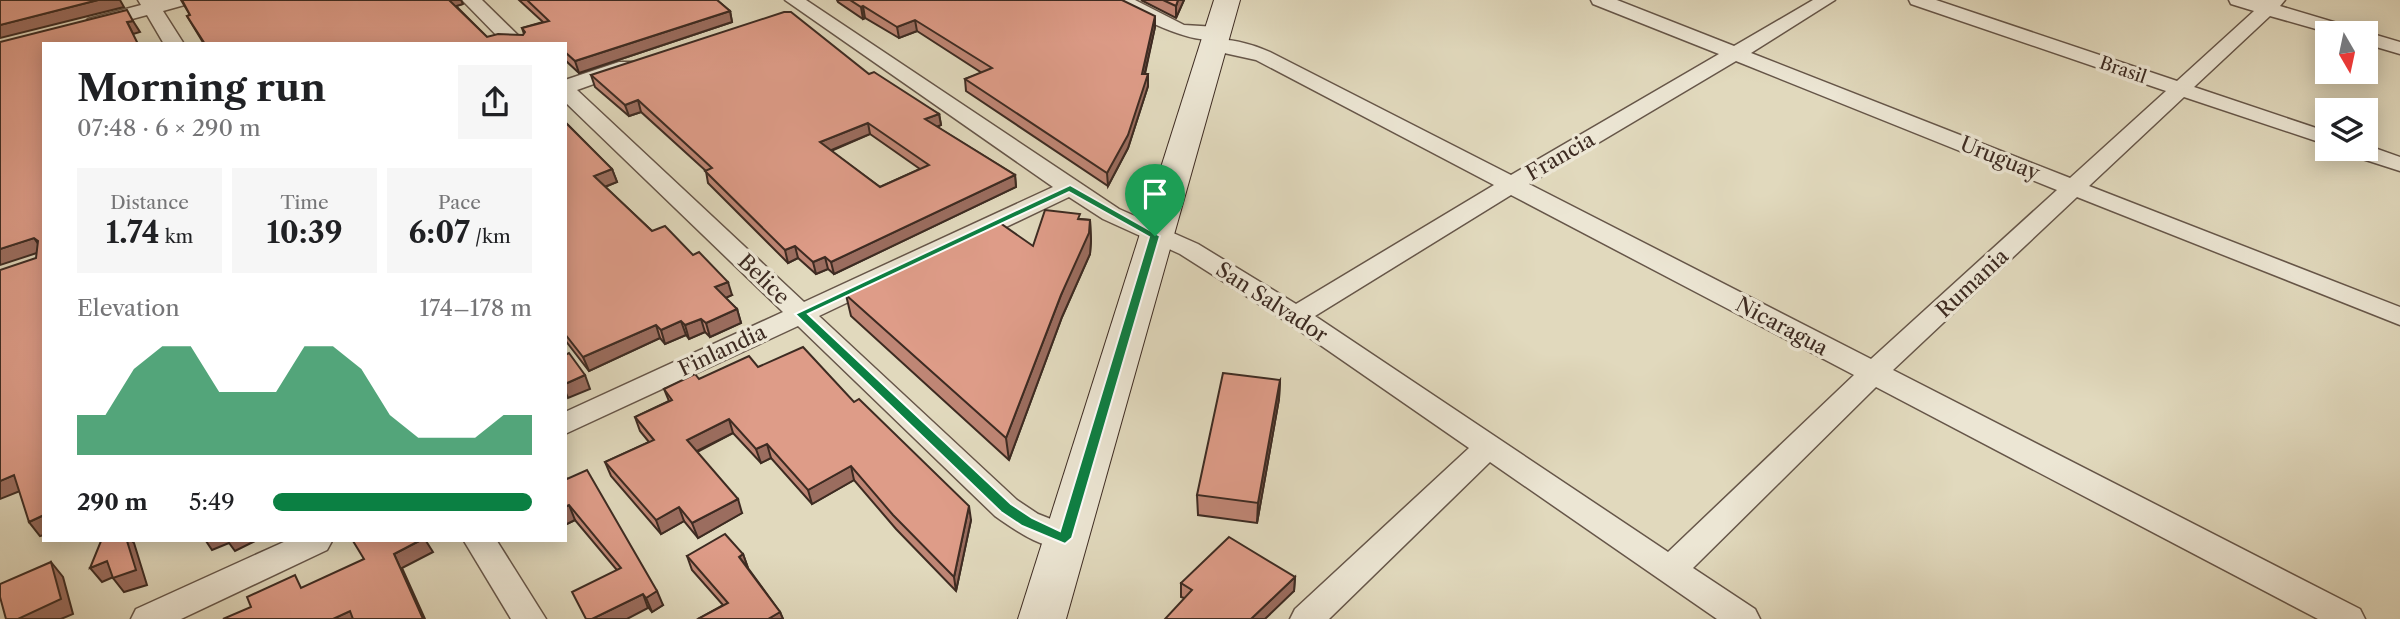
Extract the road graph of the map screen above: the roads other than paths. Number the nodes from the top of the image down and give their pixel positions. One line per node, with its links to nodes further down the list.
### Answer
1 (181, 0): 10 (street)
2 (471, 0): 17 (street)
3 (827, 0): 12 (street)
4 (1120, 0): 15 (street, Nicaragua)
5 (1227, 0): 15 (main road)
6 (1600, 0): 20 (street, Uruguay)
7 (1826, 0): 20 (street, Francia)
8 (1918, 0): 23 (street, Brasil)
9 (2238, 0): 11 (street)
10 (149, 4): 14 (street); 16 (street)
11 (2271, 4): 13 (street); 23 (street, Rumania)
12 (793, 8): 29 (street, San Salvador)
13 (2317, 21)
14 (76, 28)
15 (1215, 39): 28 (street, Nicaragua); 31 (main road)
16 (173, 42)
17 (515, 42)
18 (2378, 42): 19 (street)
19 (2400, 48)
20 (1737, 53): 28 (street, Francia); 30 (street, Uruguay)
21 (641, 62): 22 (street)
22 (567, 87)
23 (2180, 89): 25 (street, Brasil); 30 (street, Rumania)
24 (567, 90): 32 (street, Belice)
25 (2315, 135)
26 (2378, 156): 27 (street)
27 (2400, 164)
28 (1512, 184): 33 (street, Francia); 35 (street, Nicaragua)
29 (1070, 188): 31 (street, San Salvador); 32 (street, Finlandia)
30 (2074, 188): 34 (street, Uruguay); 35 (street, Rumania)
31 (1155, 236): 33 (street, San Salvador); 38 (main road)
32 (801, 314): 36 (street, Finlandia); 38 (street, Belice)
33 (1296, 316): 37 (street, San Salvador)
34 (2400, 317)
35 (1872, 374): 41 (street, Rumania); 47 (street, Nicaragua)
36 (567, 423)
37 (1487, 448): 41 (street, San Salvador); 45 (street)
38 (1065, 538): 44 (main road)
39 (314, 542): 42 (street)
40 (481, 542): 43 (street)
41 (1671, 569): 46 (street, San Salvador)
42 (148, 619)
43 (529, 619)
44 (1042, 619)
45 (1307, 619)
46 (1743, 619)
47 (2348, 619)

